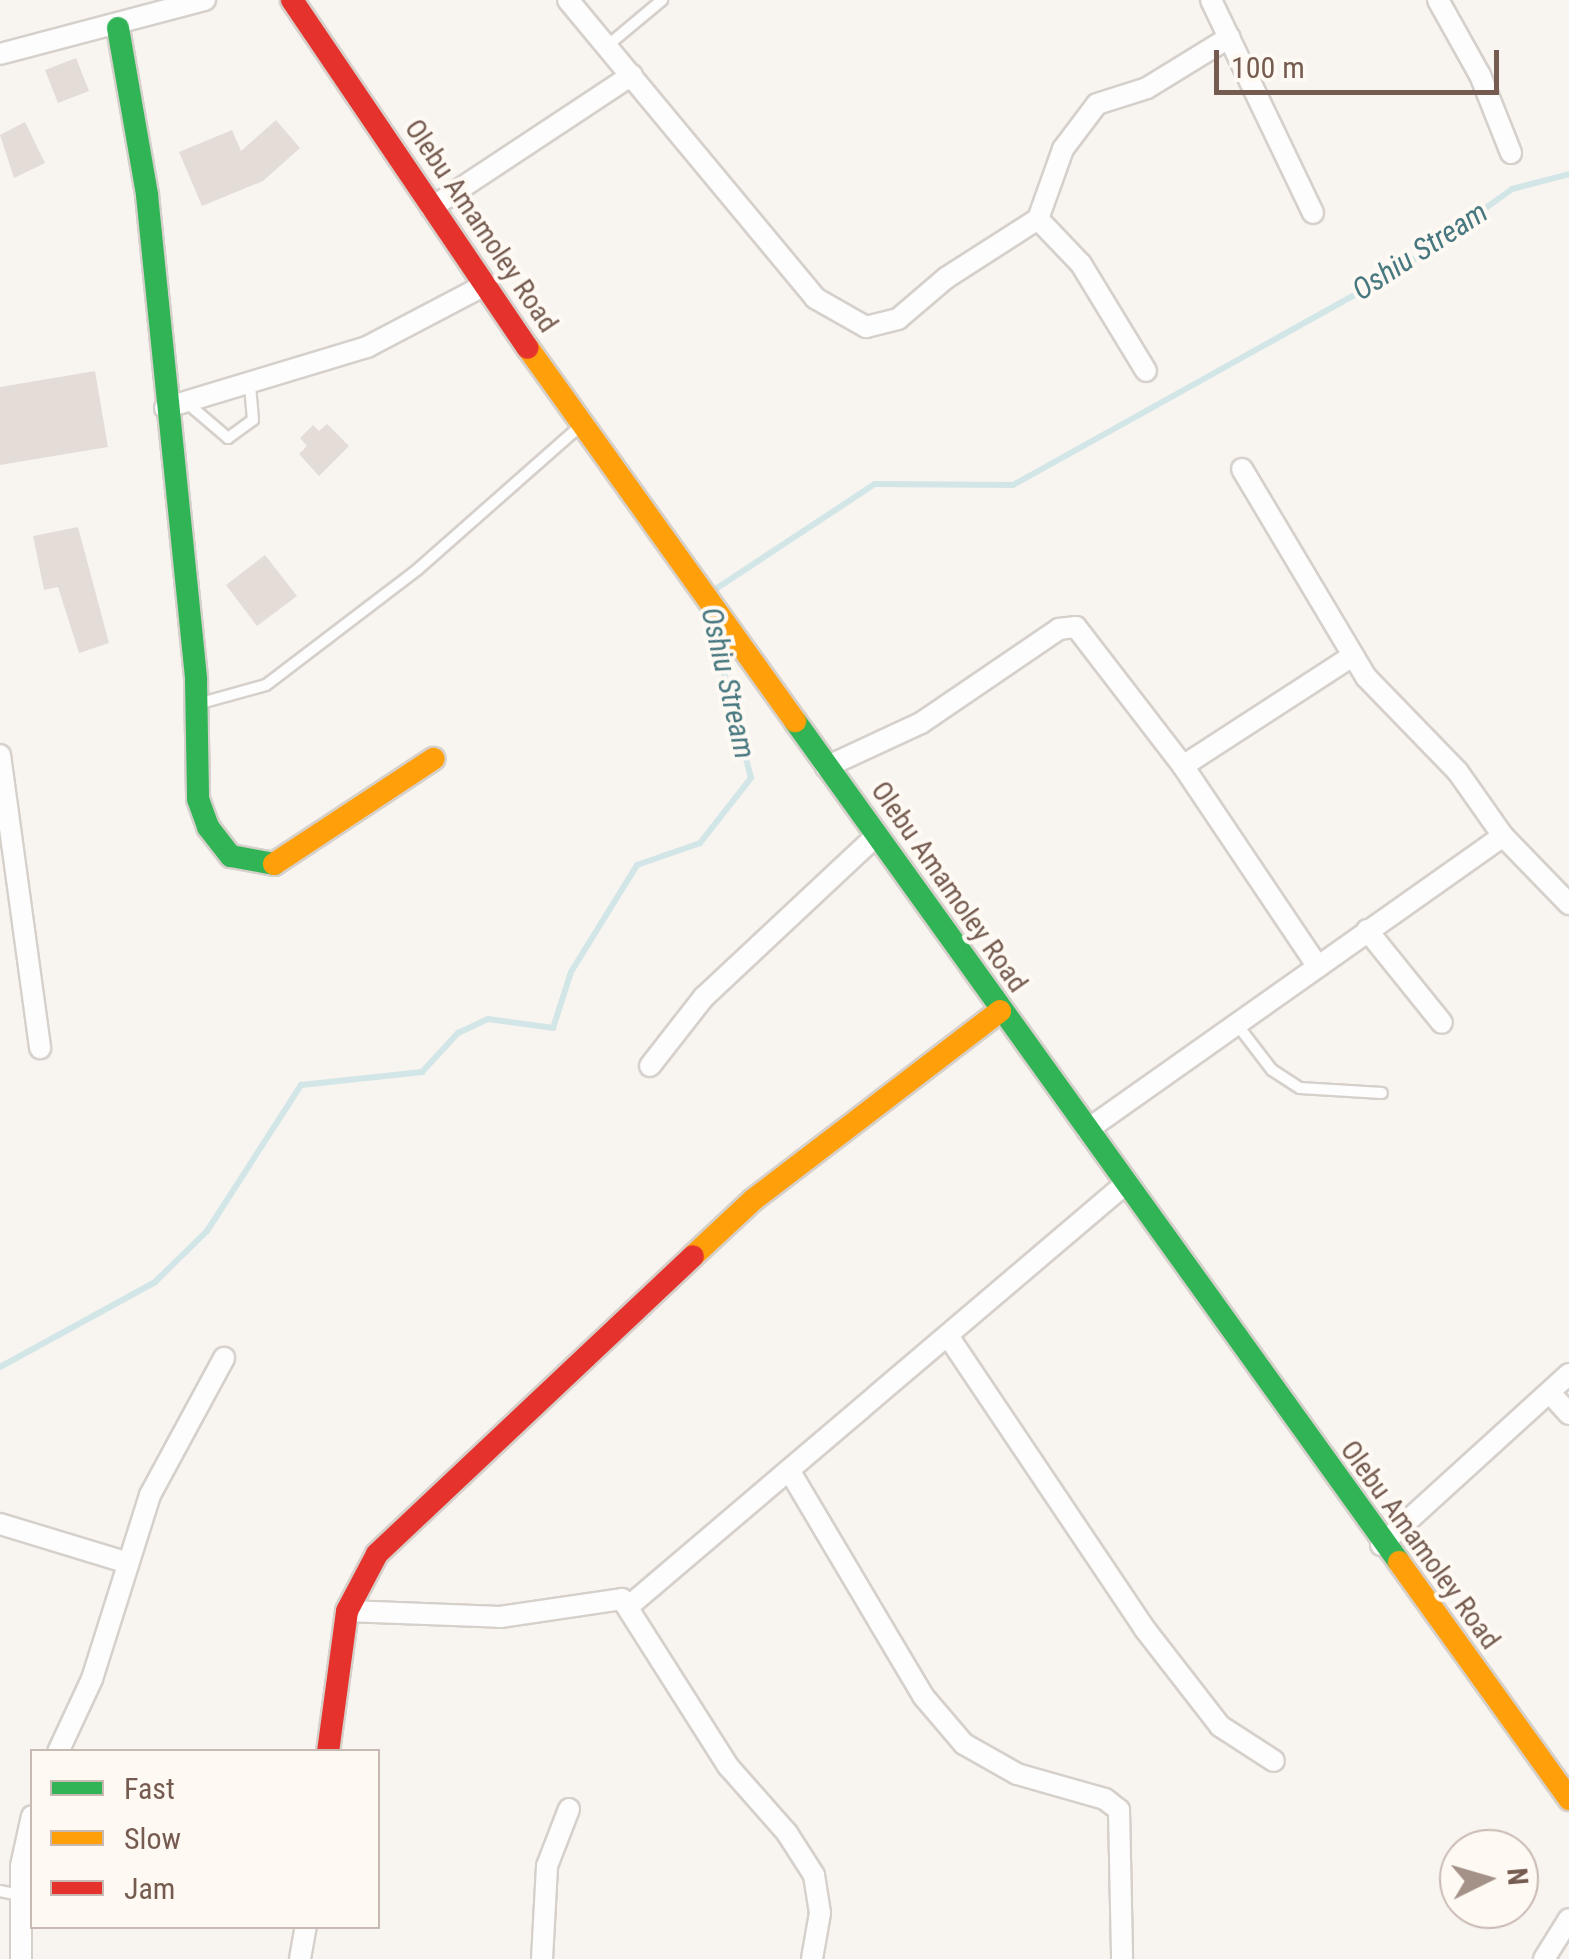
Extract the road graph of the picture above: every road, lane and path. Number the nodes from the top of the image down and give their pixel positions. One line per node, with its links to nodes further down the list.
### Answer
1 (205, 0): 7 (street)
2 (292, 0): 13 (street, Olebu Amamoley Road)
3 (568, 0): 9 (street)
4 (662, 0): 9 (lane)
5 (1211, 0): 8 (street)
6 (1438, 0): 12 (street)
7 (118, 28): 10 (street); 19 (street)
8 (1230, 37): 14 (street); 15 (street)
9 (607, 46): 11 (street)
10 (0, 54)
11 (632, 74): 13 (street); 15 (street)
12 (1510, 153)
13 (431, 208): 16 (street, Olebu Amamoley Road)
14 (1313, 213)
15 (1038, 219): 17 (street)
16 (483, 286): 18 (street); 20 (street, Olebu Amamoley Road)
17 (1146, 371)
18 (250, 383): 19 (street); 19 (lane)
19 (176, 406): 23 (street)
20 (583, 423): 23 (lane); 26 (street, Olebu Amamoley Road)
21 (1242, 469): 22 (street)
22 (1350, 657): 27 (street); 29 (street)
23 (196, 704): 25 (street)
24 (0, 755): 36 (street)
25 (434, 760)
26 (826, 766): 27 (street); 28 (street, Olebu Amamoley Road)
27 (1182, 766): 32 (street)
28 (875, 836): 33 (street, Olebu Amamoley Road); 37 (street)
29 (1503, 836): 30 (street); 31 (street)
30 (1569, 904)
31 (1367, 930): 32 (street); 34 (street)
32 (1318, 967): 35 (street)
33 (1000, 1011): 39 (street, Olebu Amamoley Road); 51 (street)
34 (1442, 1023)
35 (1239, 1027): 38 (lane); 39 (street)
36 (40, 1048)
37 (650, 1066)
38 (1382, 1093)
39 (1087, 1130): 40 (street, Olebu Amamoley Road)
40 (1124, 1185): 41 (street); 48 (street, Olebu Amamoley Road)
41 (948, 1336): 46 (street); 54 (street)
42 (224, 1358): 49 (street)
43 (1569, 1374): 44 (street)
44 (1551, 1394): 45 (street); 48 (street)
45 (1569, 1414)
46 (788, 1470): 50 (street); 65 (street)
47 (0, 1524): 49 (street)
48 (1381, 1545): 55 (street, Olebu Amamoley Road)
49 (128, 1563): 52 (street)
50 (629, 1606): 51 (street); 64 (street)
51 (346, 1610): 53 (street)
52 (59, 1749)
53 (328, 1749)
54 (1274, 1761)
55 (1569, 1800)
56 (569, 1810): 63 (street)
57 (30, 1823): 58 (street)
58 (9, 1893): 61 (street)
59 (1569, 1920): 66 (street)
60 (305, 1929): 62 (street)
61 (21, 1959)
62 (300, 1959)
63 (542, 1959)
64 (812, 1959)
65 (1122, 1959)
66 (1544, 1959)

